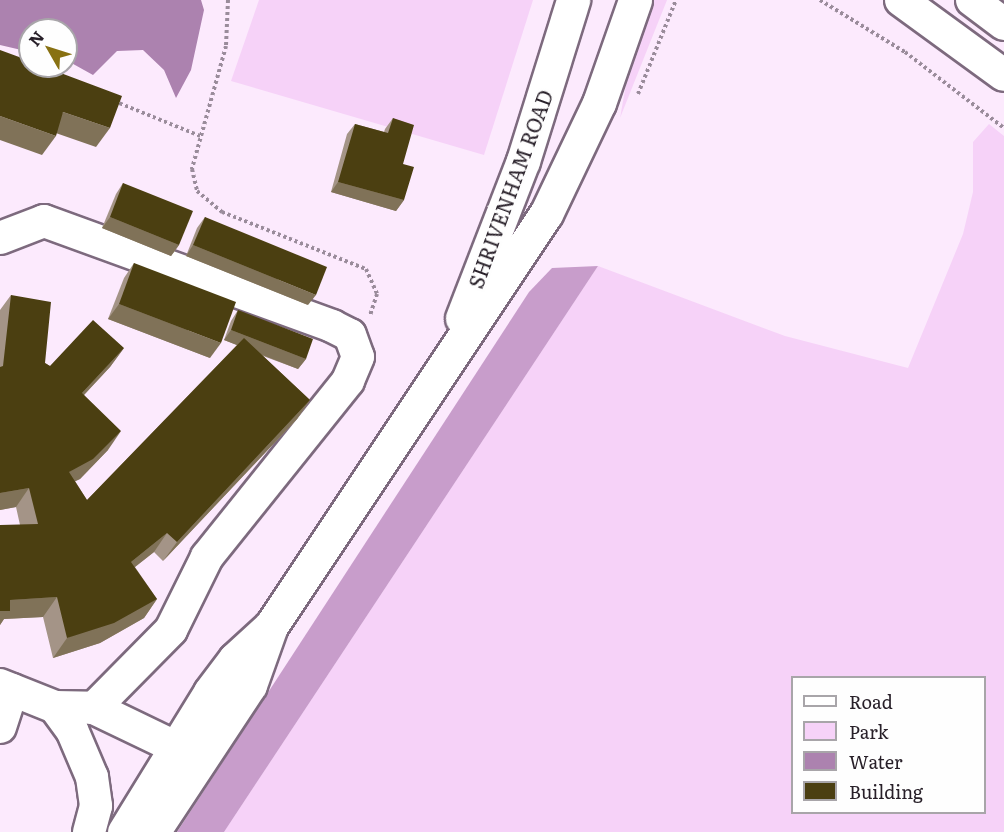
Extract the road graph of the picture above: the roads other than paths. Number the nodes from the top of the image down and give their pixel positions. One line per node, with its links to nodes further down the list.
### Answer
1 (573, 0): 8 (highway, SHRIVENHAM ROAD)
2 (635, 0): 8 (highway, SHRIVENHAM ROAD)
3 (901, 0): 6 (street)
4 (972, 0): 5 (street)
5 (1004, 24)
6 (1004, 75)
7 (0, 238): 12 (street)
8 (438, 375): 9 (highway, SHRIVENHAM ROAD)
9 (271, 626): 14 (highway, SHRIVENHAM ROAD); 15 (highway, SHRIVENHAM ROAD)
10 (6, 687): 11 (street); 13 (street)
11 (55, 707): 12 (street); 16 (street)
12 (94, 708): 14 (street)
13 (0, 727)
14 (173, 746): 15 (highway); 17 (highway, SHRIVENHAM ROAD)
15 (189, 778): 18 (highway, SHRIVENHAM ROAD)
16 (89, 832)
17 (124, 832)
18 (153, 832)

